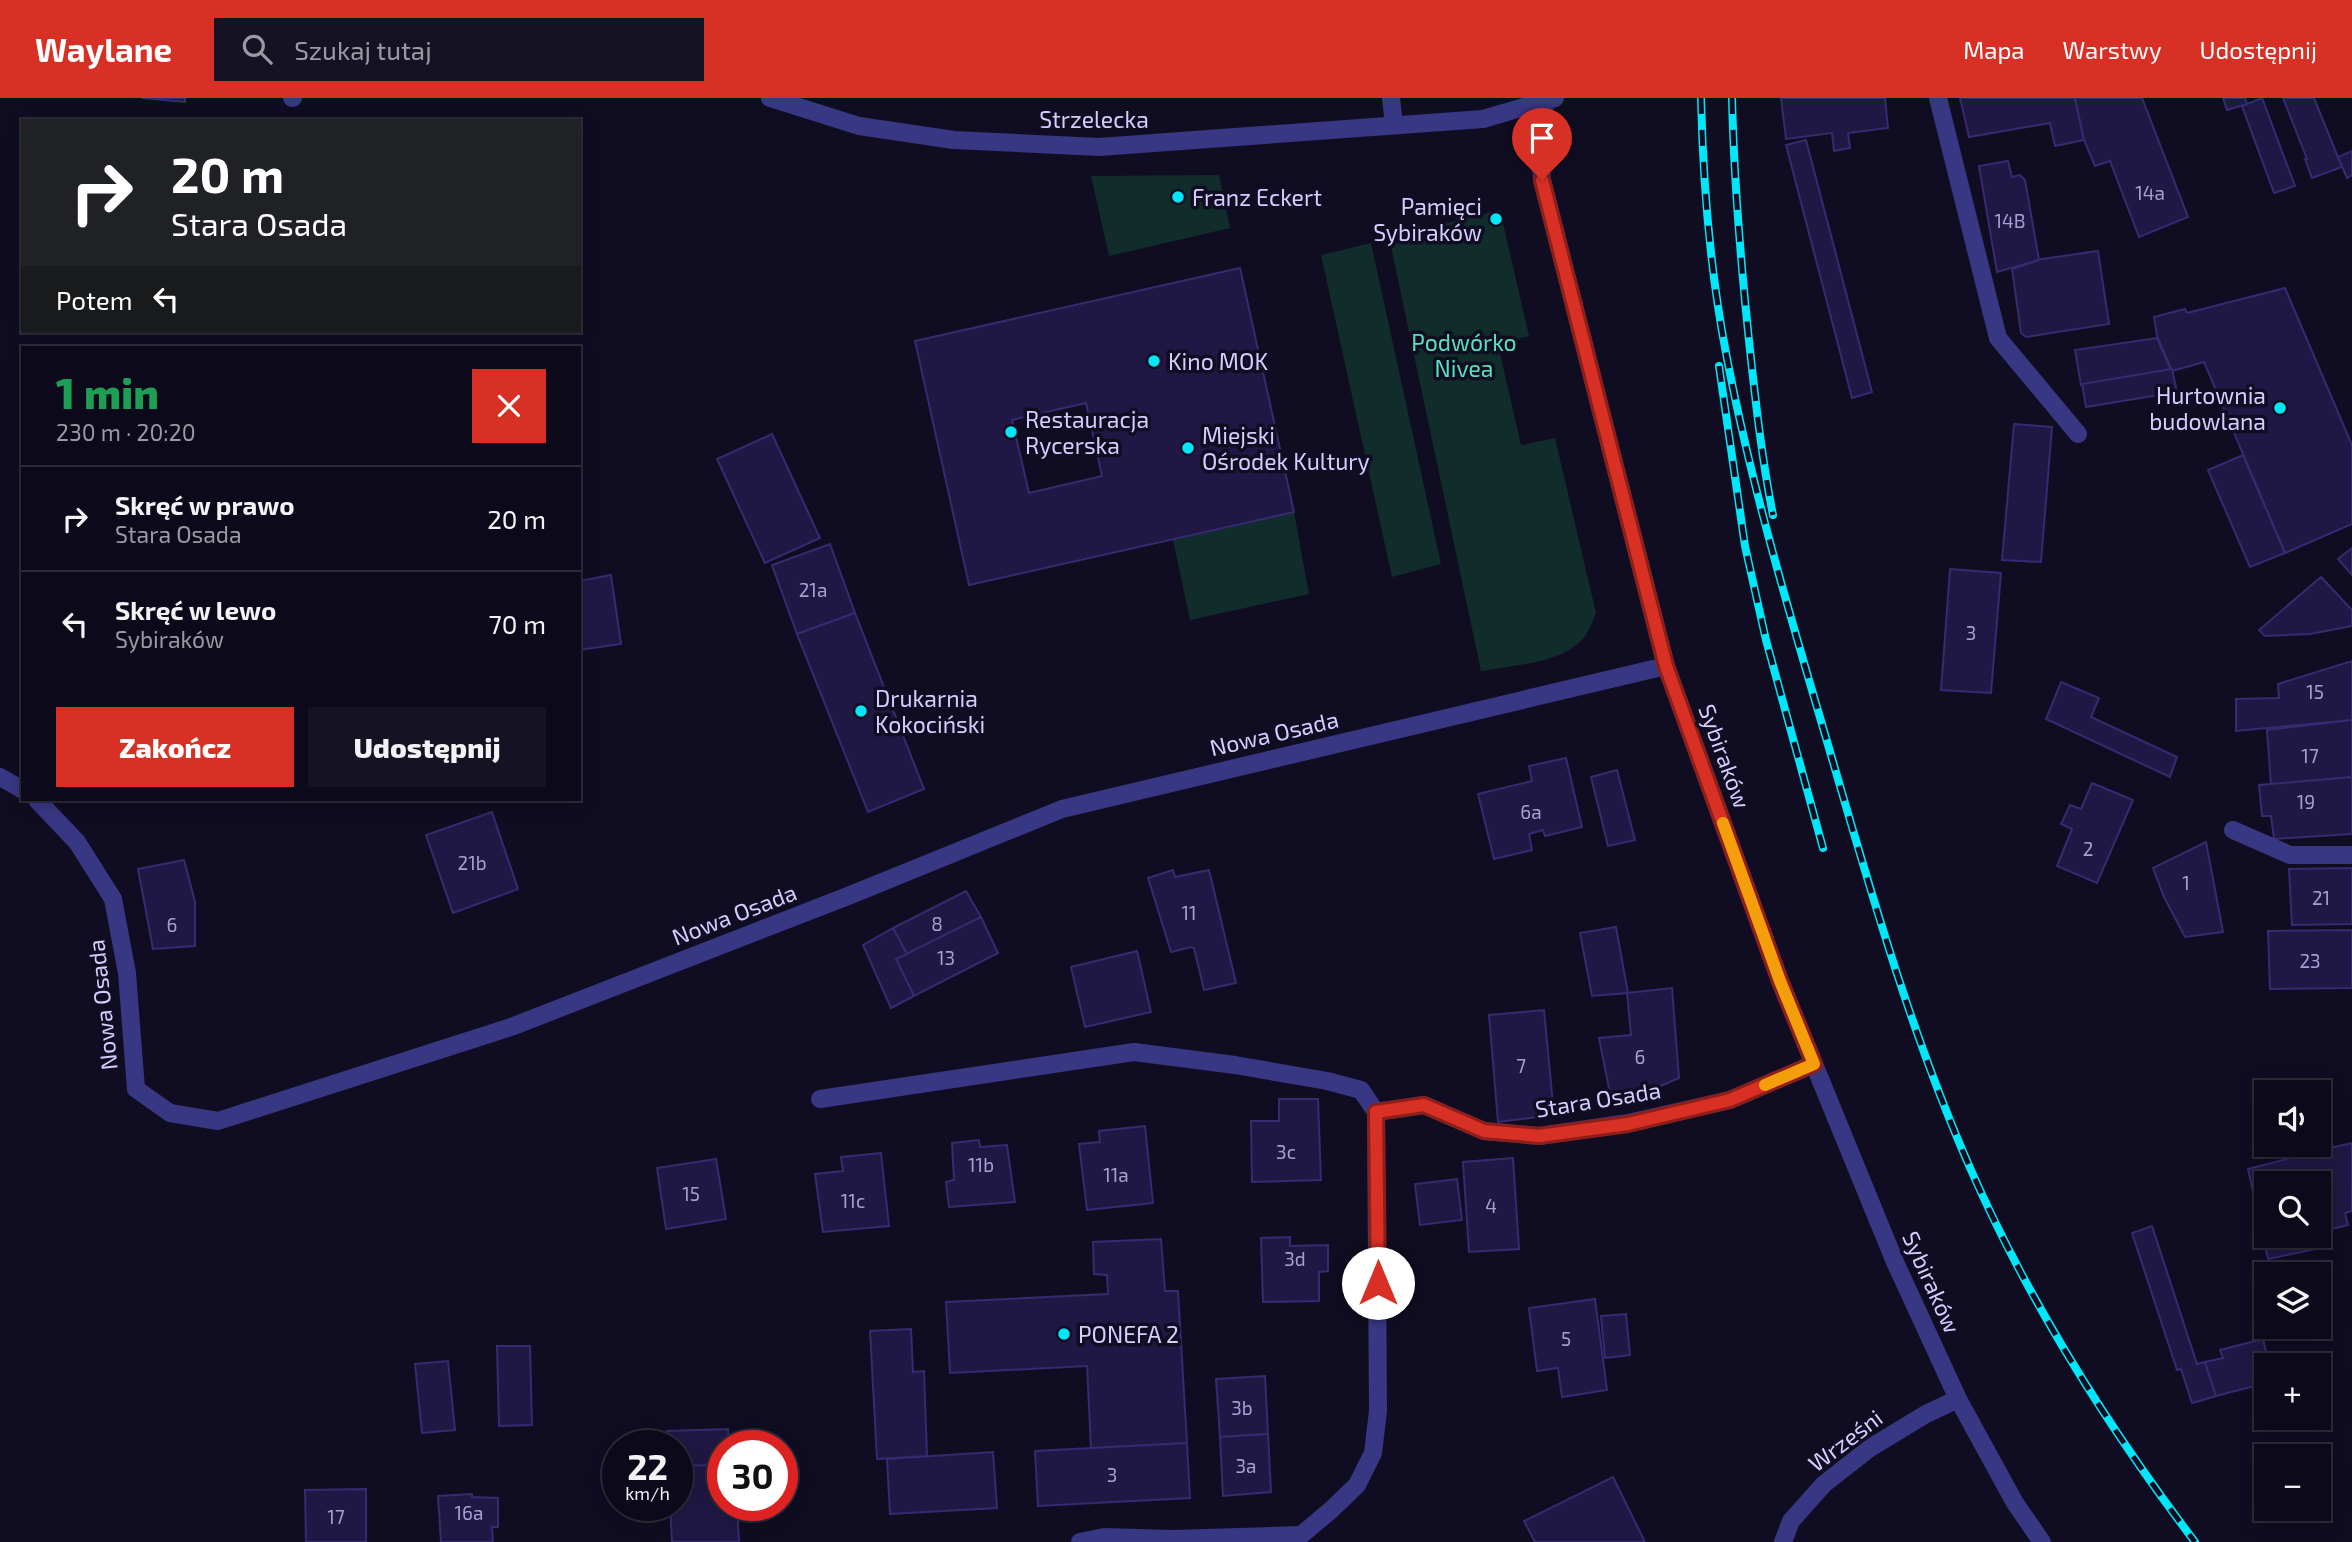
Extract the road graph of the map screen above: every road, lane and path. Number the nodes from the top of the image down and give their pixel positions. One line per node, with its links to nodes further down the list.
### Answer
1 (770, 98): 5 (street, Strzelecka)
2 (1391, 98): 5 (street)
3 (1938, 98): 6 (street)
4 (1549, 99): 5 (street, Strzelecka); 7 (street, Sybiraków)
5 (1394, 125)
6 (2078, 434)
7 (1666, 666): 10 (street, Nowa Osada); 13 (street, Sybiraków)
8 (0, 777): 9 (street)
9 (21, 789)
10 (38, 801)
11 (2233, 830): 12 (street)
12 (2352, 855)
13 (1814, 1064): 15 (street, Stara Osada); 16 (street, Sybiraków)
14 (820, 1099): 15 (street)
15 (1376, 1112): 17 (street)
16 (1958, 1399): 20 (street, Wrześni); 21 (street, Sybiraków)
17 (1297, 1539): 18 (street)
18 (1174, 1540): 19 (street)
19 (1080, 1542)
20 (1783, 1542)
21 (2042, 1542)

